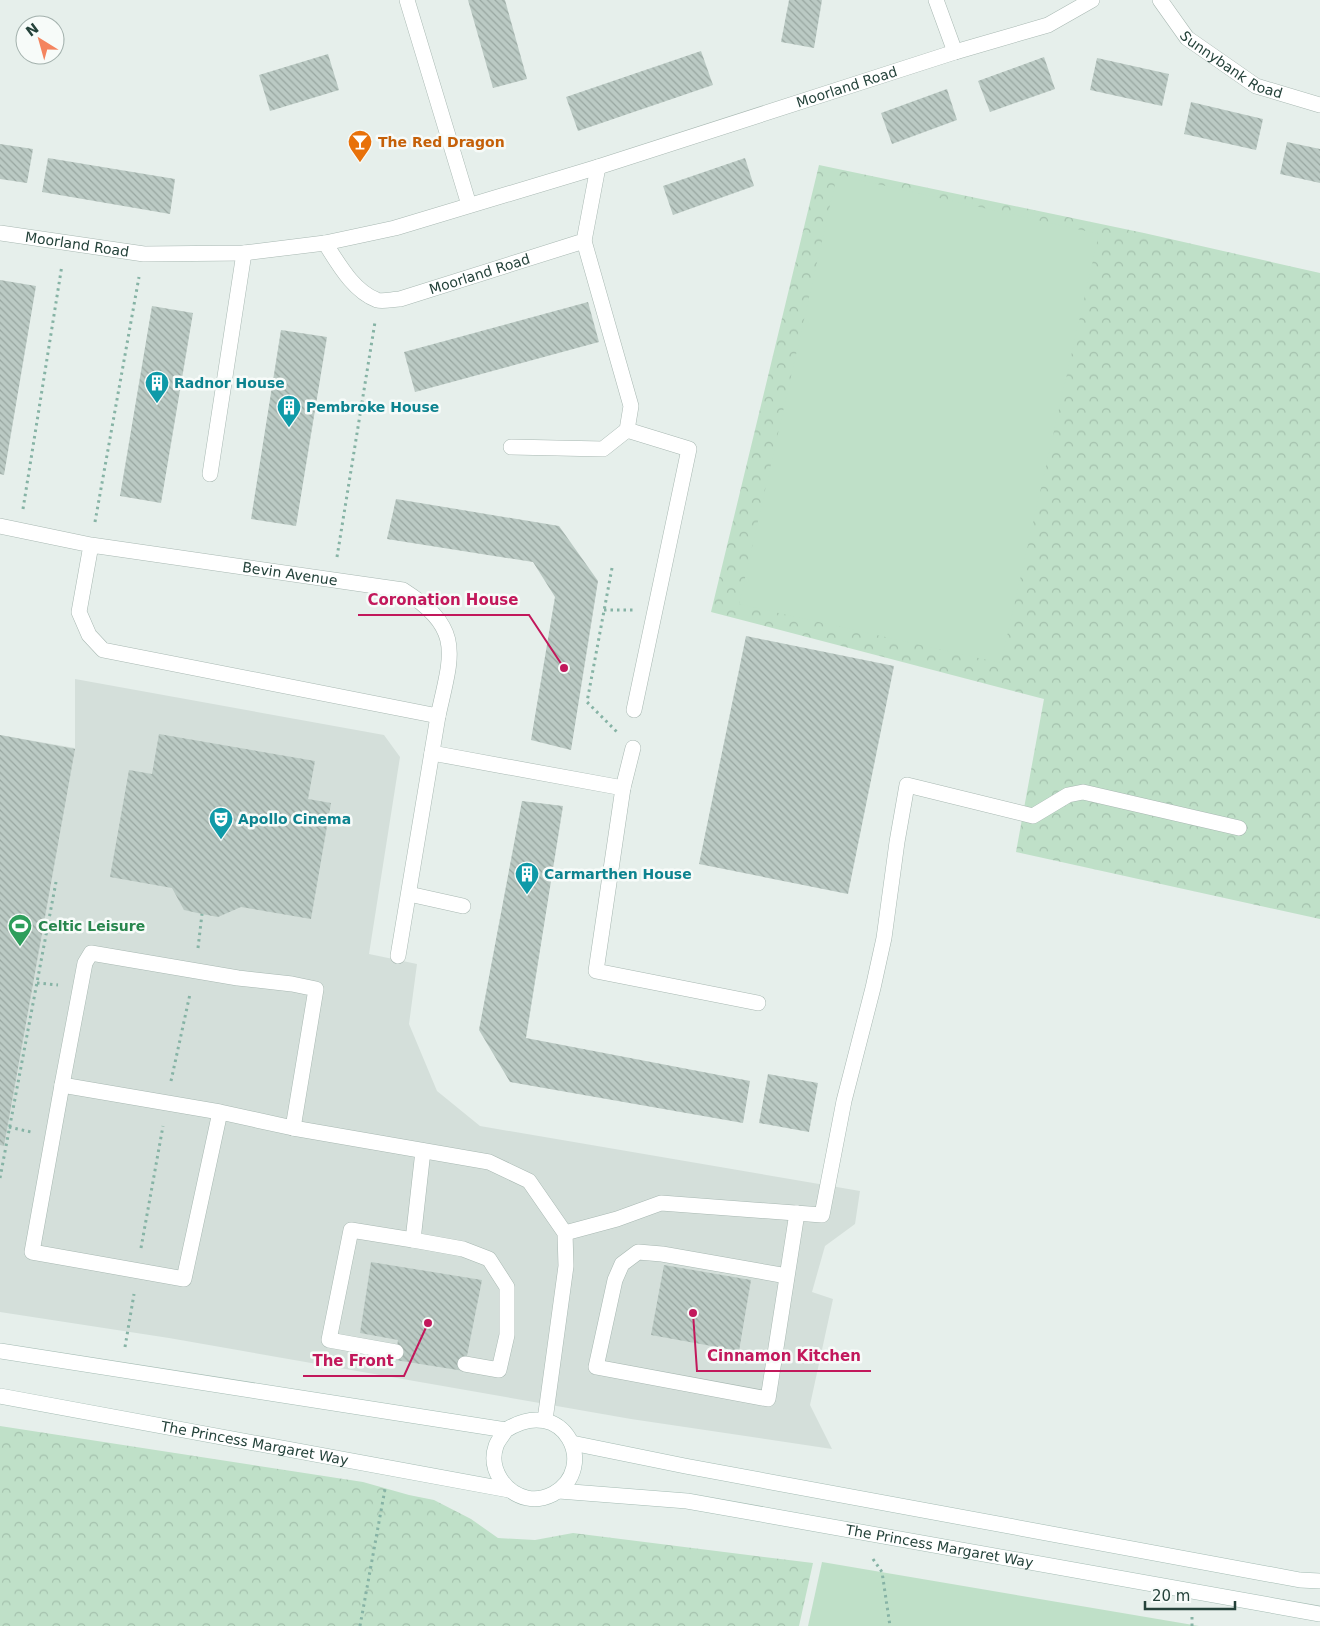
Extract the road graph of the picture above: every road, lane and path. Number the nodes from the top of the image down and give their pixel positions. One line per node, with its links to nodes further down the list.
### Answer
1 (407, 0): 8 (street)
2 (936, 0): 5 (street)
3 (1092, 0): 5 (street, Moorland Road)
4 (1160, 0): 6 (street, Sunnybank Road)
5 (955, 52): 7 (street, Moorland Road)
6 (1320, 105)
7 (598, 167): 8 (street, Moorland Road); 10 (street)
8 (470, 205): 12 (street, Moorland Road)
9 (0, 233): 11 (street, Moorland Road)
10 (584, 241): 15 (street, Moorland Road); 16 (street)
11 (66, 242): 14 (street, Moorland Road); 20 (path)
12 (325, 243): 13 (street, Moorland Road); 15 (street)
13 (244, 253): 14 (street, Moorland Road); 18 (street)
14 (144, 254): 21 (path)
15 (378, 300): 23 (path)
16 (628, 430): 17 (street); 24 (street)
17 (511, 448)
18 (210, 474)
19 (0, 526): 20 (street, Bevin Avenue)
20 (19, 529): 21 (street, Bevin Avenue)
21 (90, 545): 23 (street, Bevin Avenue); 25 (street)
22 (612, 568): 26 (path)
23 (334, 580): 25 (street, Bevin Avenue)
24 (634, 710)
25 (438, 716): 27 (street, Bevin Avenue)
26 (633, 748): 28 (street)
27 (432, 753): 28 (street); 31 (street, Bevin Avenue)
28 (623, 788): 36 (street)
29 (1239, 828): 43 (street)
30 (56, 882): 42 (path)
31 (409, 894): 32 (street); 34 (street, Bevin Avenue)
32 (462, 906)
33 (202, 914): 35 (path)
34 (398, 956)
35 (195, 971): 37 (street); 38 (path); 40 (street)
36 (758, 1003)
37 (62, 1085): 38 (street); 46 (street)
38 (167, 1103): 39 (street); 46 (path)
39 (220, 1112): 40 (street); 46 (street)
40 (294, 1128): 41 (street)
41 (423, 1151): 44 (street); 45 (street)
42 (0, 1178)
43 (797, 1213): 44 (street); 47 (street)
44 (565, 1233): 53 (street)
45 (413, 1240): 49 (street); 50 (street)
46 (137, 1271): 51 (path)
47 (787, 1276): 47 (street)
48 (0, 1351): 51 (street)
49 (396, 1352)
50 (465, 1364)
51 (122, 1370): 54 (street)
52 (0, 1396): 56 (street, The Princess Margaret Way)
53 (545, 1420): 54 (street); 55 (street)
54 (506, 1430): 57 (street)
55 (572, 1443): 58 (street); 60 (street)
56 (389, 1468): 57 (street, The Princess Margaret Way); 62 (path)
57 (509, 1490): 58 (street, The Princess Margaret Way)
58 (559, 1490): 61 (street, The Princess Margaret Way)
59 (872, 1557): 63 (path)
60 (1320, 1581)
61 (1320, 1614)
62 (360, 1626)
63 (890, 1626)

